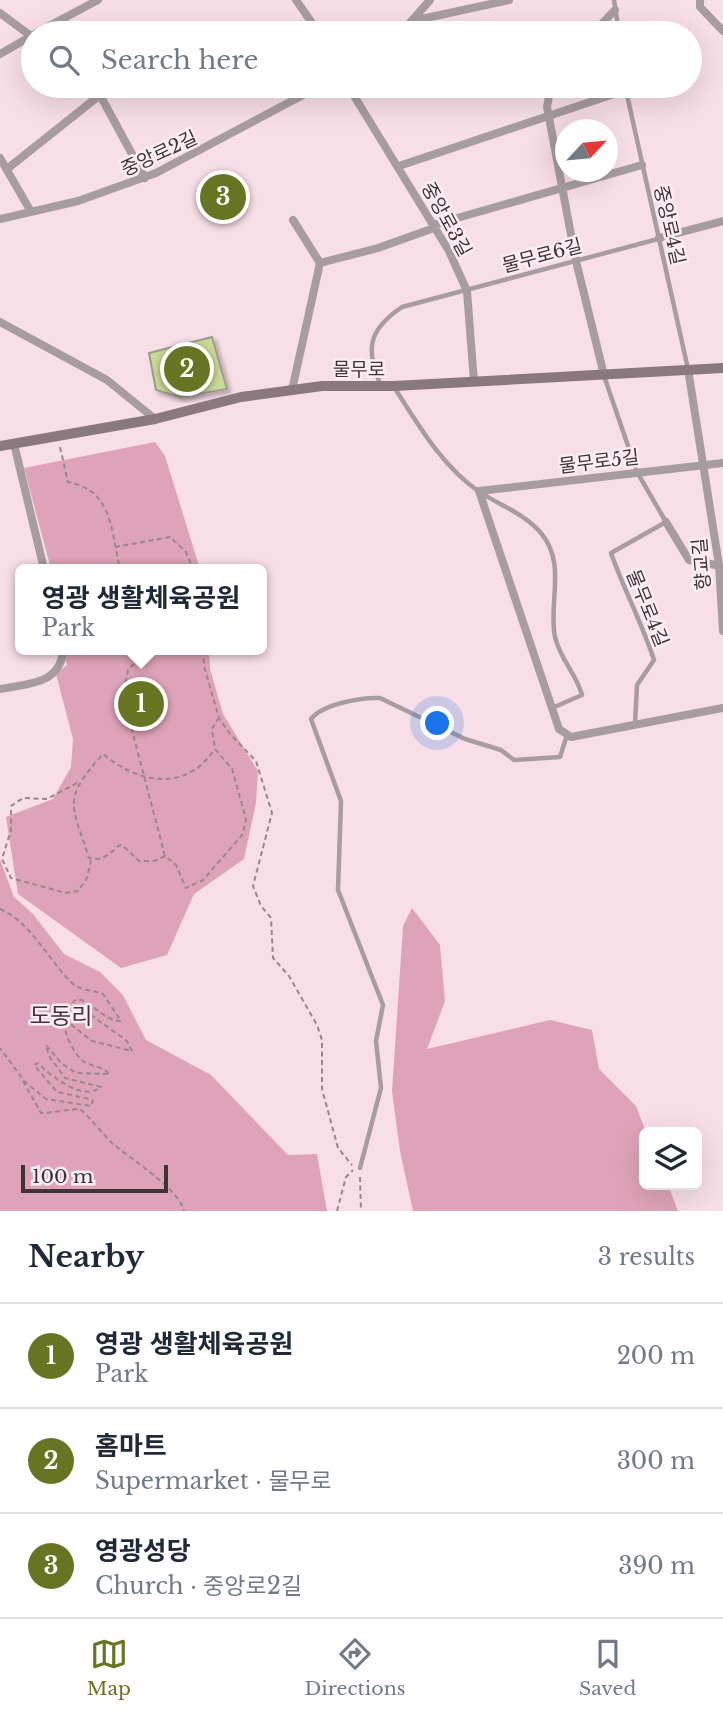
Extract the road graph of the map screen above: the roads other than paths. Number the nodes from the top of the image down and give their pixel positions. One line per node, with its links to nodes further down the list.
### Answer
1 (98, 0): 9 (street)
2 (296, 0): 10 (street)
3 (509, 0): 11 (street)
4 (614, 0): 7 (lane)
5 (700, 0): 15 (street)
6 (425, 2): 11 (street)
7 (615, 10): 12 (street); 13 (lane)
8 (0, 13): 14 (street)
9 (60, 21)
10 (311, 21)
11 (412, 21)
12 (604, 21)
13 (616, 21)
14 (21, 27)
15 (723, 31)
16 (21, 42): 17 (street)
17 (0, 54)
18 (96, 98): 29 (street)
19 (102, 98): 30 (street)
20 (298, 98): 30 (street, 중앙로2길)
21 (356, 98): 28 (street, 중앙로3길)
22 (550, 98): 25 (street)
23 (597, 98): 25 (street)
24 (628, 98): 27 (lane, 중앙로4길)
25 (549, 115): 28 (street); 31 (street)
26 (0, 158): 29 (street)
27 (642, 165): 31 (street); 37 (lane, 중앙로4길)
28 (399, 166): 36 (street, 중앙로3길)
29 (7, 169): 32 (street)
30 (145, 177): 32 (street, 중앙로2길)
31 (563, 188): 36 (street); 38 (street)
32 (30, 210): 33 (street, 중앙로2길)
33 (0, 219)
34 (293, 220): 39 (street)
35 (723, 221): 37 (street)
36 (433, 227): 39 (street); 40 (street, 중앙로3길)
37 (659, 238): 38 (lane, 물무로6길); 43 (lane, 중앙로4길)
38 (576, 261): 40 (lane, 물무로6길); 44 (street)
39 (320, 263): 48 (street)
40 (467, 291): 45 (street, 중앙로3길); 47 (lane, 물무로6길)
41 (0, 322): 49 (street)
42 (723, 368): 43 (main road, 물무로)
43 (688, 369): 44 (main road, 물무로); 53 (street, 향교길)
44 (604, 375): 45 (main road, 물무로); 54 (lane)
45 (474, 382): 46 (main road, 물무로)
46 (394, 386): 47 (main road, 물무로); 55 (lane)
47 (381, 387): 48 (main road, 물무로)
48 (292, 390): 49 (main road, 물무로)
49 (155, 419): 50 (main road, 물무로)
50 (14, 444): 51 (main road, 물무로); 57 (street)
51 (0, 446)
52 (723, 463): 53 (street, 물무로5길)
53 (703, 464): 54 (street, 물무로5길); 58 (street, 향교길)
54 (637, 472): 55 (street, 물무로5길); 56 (lane)
55 (479, 491): 62 (street); 62 (lane)
56 (666, 522): 58 (street); 64 (lane, 물무로4길)
57 (43, 564)
58 (721, 566): 59 (street, 향교길)
59 (723, 631)
60 (63, 655): 61 (street)
61 (0, 689)
62 (552, 708): 65 (street)
63 (723, 708): 64 (street)
64 (635, 724): 65 (street)
65 (567, 734): 66 (lane)
66 (357, 1169)

